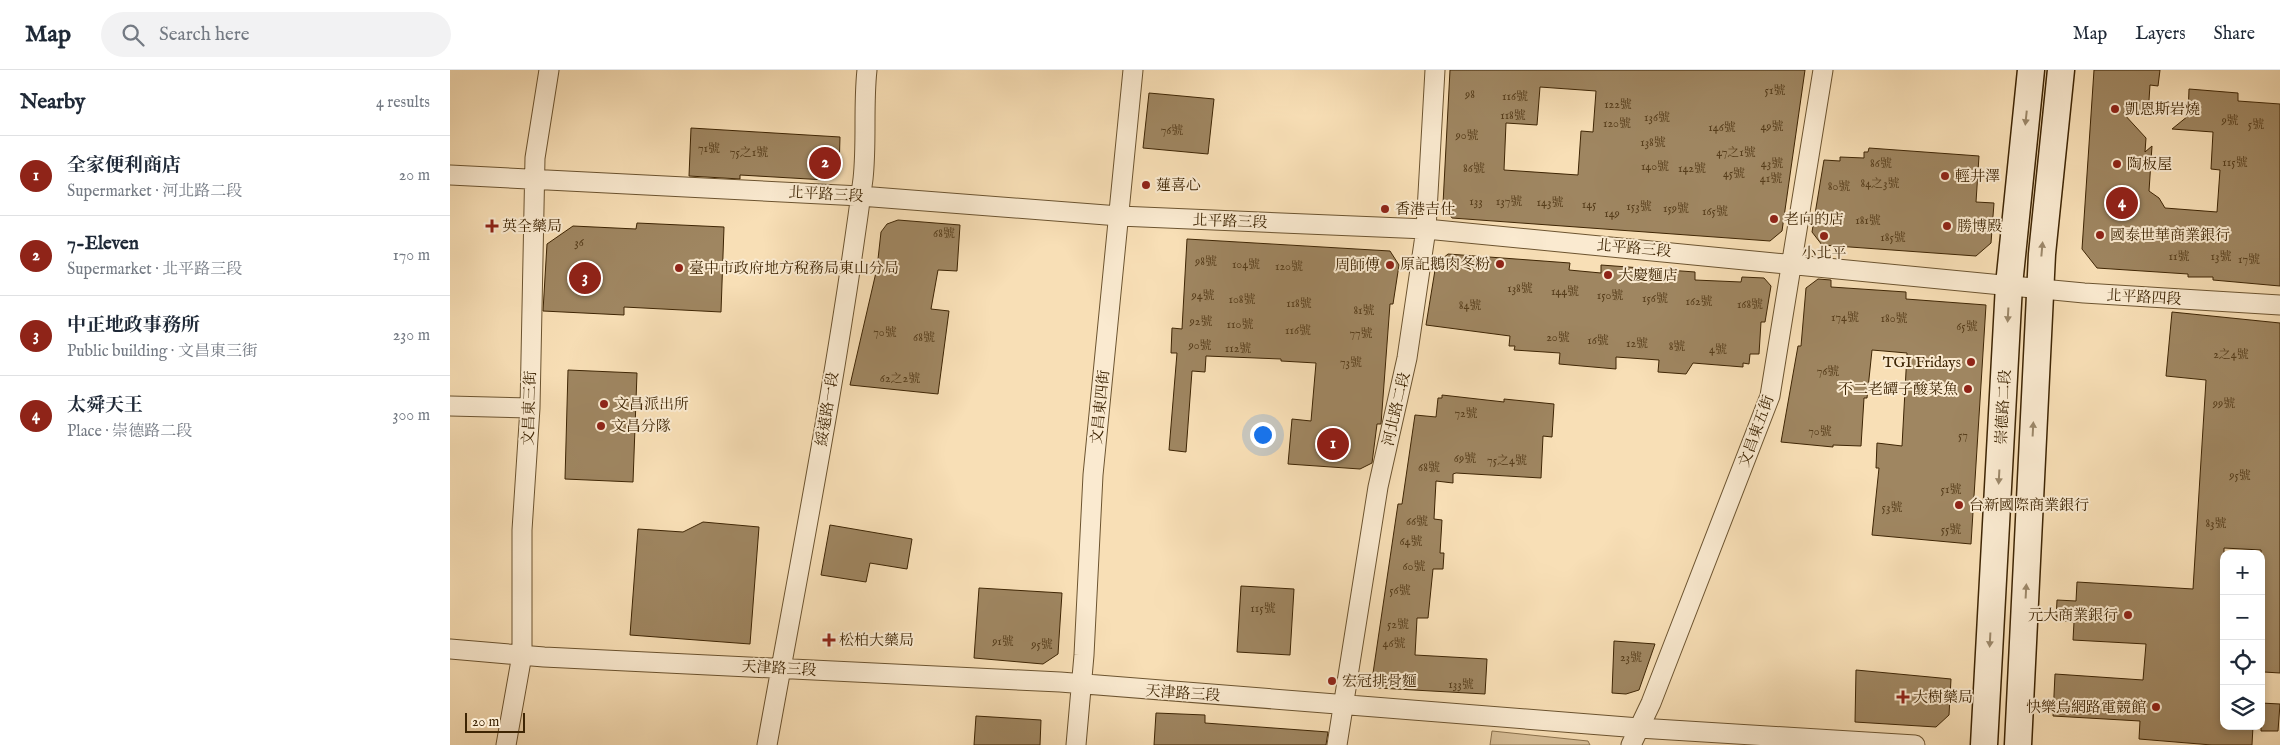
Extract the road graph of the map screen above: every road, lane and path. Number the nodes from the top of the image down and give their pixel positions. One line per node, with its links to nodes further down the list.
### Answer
1 (549, 70): 9 (street, 文昌東三街)
2 (867, 70): 10 (street, 綏遠路一段)
3 (1133, 70): 11 (street, 文昌東四街)
4 (1435, 70): 12 (street, 河北路二段)
5 (1823, 70): 13 (street, 文昌東五街)
6 (2031, 70): 14 (main road, 崇德路二段, one-way to 14)
7 (2061, 70): 15 (main road, 崇德路二段, one-way to 7)
8 (450, 175): 9 (street, 北平路三段)
9 (534, 180): 10 (street, 北平路三段); 18 (street, 文昌東三街)
10 (860, 196): 11 (street, 北平路三段); 21 (street, 綏遠路一段)
11 (1119, 216): 12 (street, 北平路三段); 22 (street, 文昌東四街)
12 (1426, 229): 13 (street, 北平路三段); 23 (street, 河北路二段)
13 (1791, 263): 14 (street, 北平路三段); 24 (street, 文昌東五街)
14 (2009, 284): 15 (street, 北平路四段); 31 (main road, 崇德路二段, one-way to 31)
15 (2041, 287): 16 (street, 北平路四段); 32 (main road, 崇德路二段, one-way to 15)
16 (2280, 305)
17 (450, 406): 18 (street)
18 (530, 408): 20 (street, 文昌東三街)
19 (450, 649): 20 (street, 天津路三段)
20 (522, 655): 21 (street, 天津路三段); 25 (street, 文昌東三街)
21 (780, 667): 22 (street, 天津路三段); 26 (street, 綏遠路一段)
22 (1082, 685): 23 (street, 天津路三段); 27 (street, 文昌東四街)
23 (1343, 704): 24 (street, 天津路三段); 28 (street, 河北路二段)
24 (1639, 728): 29 (street, 文昌東五街); 30 (street, 天津路三段)
25 (506, 745)
26 (767, 745)
27 (1076, 745)
28 (1337, 745)
29 (1630, 745)
30 (1915, 745)
31 (1984, 745)
32 (2018, 745)

